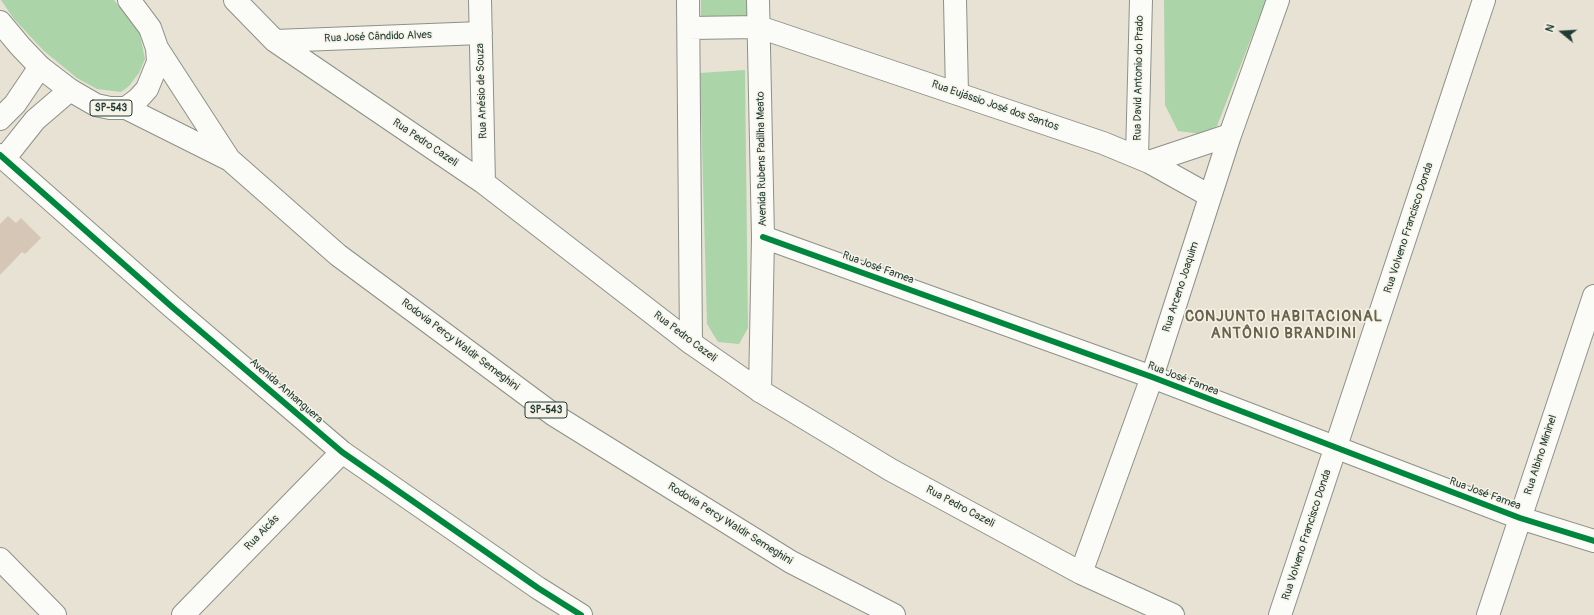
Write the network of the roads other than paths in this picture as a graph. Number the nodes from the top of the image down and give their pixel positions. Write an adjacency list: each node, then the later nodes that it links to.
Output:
1 (129, 0): 15 (street, Rodovia Percy Waldir Semeghini / SP-543)
2 (235, 0): 14 (street, Rua Pedro Cazeli)
3 (480, 0): 13 (street, Rua Anésio de Souza)
4 (688, 0): 12 (street)
5 (758, 0): 11 (street, Avenida Rubens Padilha Meato)
6 (955, 0): 18 (street)
7 (1141, 0): 23 (street, Rua David Antonio do Prado)
8 (1278, 0): 21 (street, Rua Arceno Joaquim)
9 (1484, 0): 33 (street, Rua Volveno Francisco Donda)
10 (0, 22): 16 (street, Rodovia Percy Waldir Semeghini / SP-543)
11 (759, 27): 12 (street, Rua Eujássio José dos Santos); 18 (street, Rua Eujássio José dos Santos); 27 (street, Avenida Rubens Padilha Meato)
12 (689, 28): 30 (street)
13 (480, 33): 14 (street, Rua José Cândido Alves); 25 (street, Rua Anésio de Souza)
14 (275, 41): 25 (street, Rua Pedro Cazeli)
15 (157, 48): 19 (street, Rodovia Percy Waldir Semeghini / SP-543); 24 (street, Rodovia Percy Waldir Semeghini / SP-543)
16 (40, 67): 17 (street, Rodovia Percy Waldir Semeghini / SP-543); 20 (street)
17 (70, 90): 19 (street, Rodovia Percy Waldir Semeghini / SP-543); 22 (street)
18 (957, 93): 23 (street, Rua Eujássio José dos Santos)
19 (126, 108): 24 (street, Rodovia Percy Waldir Semeghini / SP-543)
20 (0, 119)
21 (1230, 135): 23 (street); 26 (street, Rua Arceno Joaquim)
22 (2, 157): 34 (street, Avenida Anhanguera)
23 (1143, 159): 26 (street, Rua Eujássio José dos Santos)
24 (230, 160): 42 (street, Rodovia Percy Waldir Semeghini / SP-543)
25 (484, 183): 30 (street, Rua Pedro Cazeli)
26 (1210, 196): 31 (street, Rua Arceno Joaquim)
27 (763, 237): 31 (street, Rua José Famea); 32 (street, Avenida Rubens Padilha Meato)
28 (1594, 296): 29 (street, Rua Albino Mininel)
29 (1590, 322): 35 (street, Rua Albino Mininel)
30 (691, 343): 32 (street, Rua Pedro Cazeli)
31 (1152, 377): 33 (street, Rua José Famea); 38 (street, Rua Arceno Joaquim)
32 (760, 391): 38 (street, Rua Pedro Cazeli)
33 (1335, 448): 35 (street, Rua José Famea); 44 (street, Rua Volveno Francisco Donda)
34 (342, 452): 40 (street, Rua Aicás); 41 (street, Avenida Anhanguera)
35 (1520, 518): 36 (street, Rua José Famea); 45 (street, Rua Albino Mininel)
36 (1594, 541)
37 (0, 559): 39 (street)
38 (1081, 573): 43 (street, Rua Pedro Cazeli)
39 (55, 615)
40 (182, 615)
41 (581, 615)
42 (894, 615)
43 (1173, 615)
44 (1280, 615)
45 (1488, 615)

